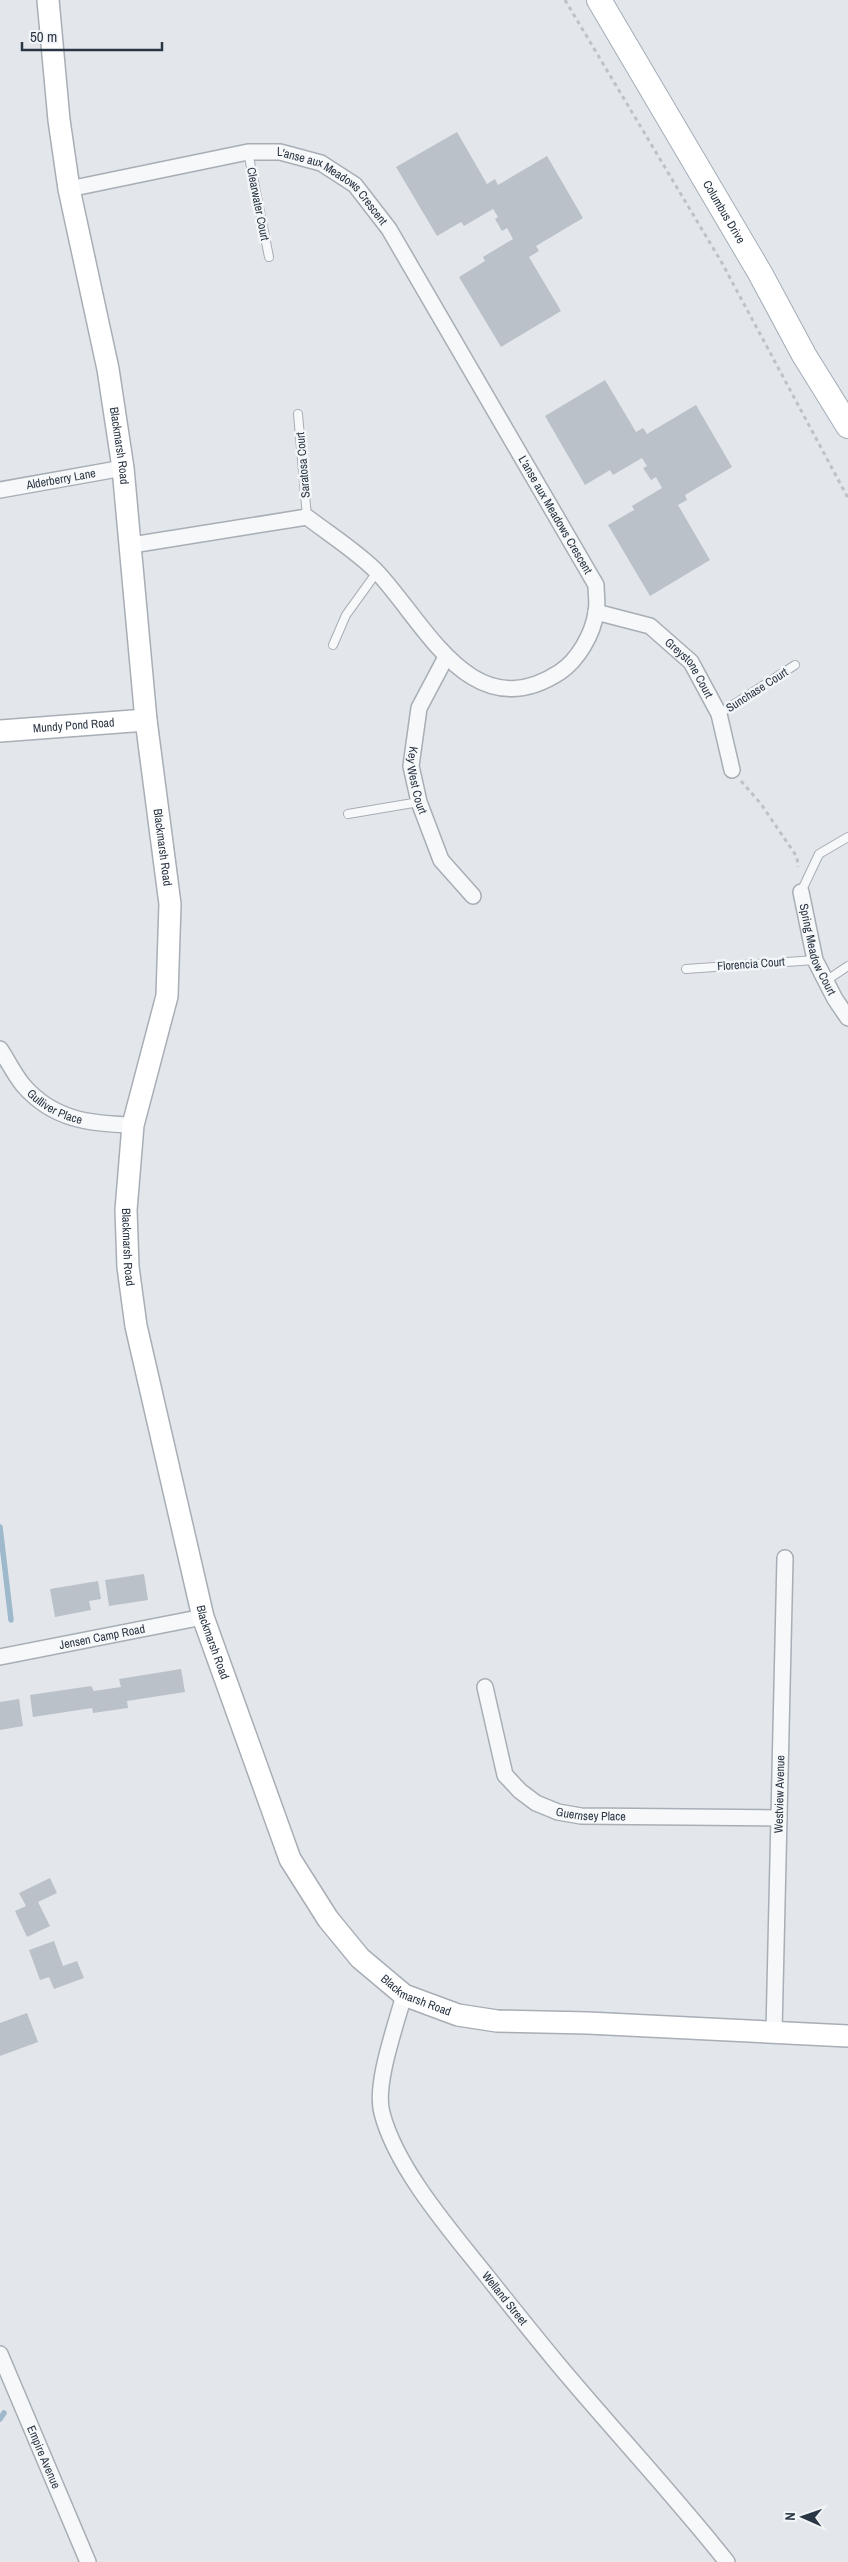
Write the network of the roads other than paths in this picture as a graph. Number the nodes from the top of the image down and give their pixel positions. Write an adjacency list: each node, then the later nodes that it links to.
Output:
1 (48, 0): 4 (street, Blackmarsh Road)
2 (599, 0): 7 (main road, Columbus Drive)
3 (248, 152): 4 (street, L'anse aux Meadows Crescent); 5 (lane, Clearwater Court); 13 (street, L'anse aux Meadows Crescent)
4 (69, 189): 8 (street, Blackmarsh Road)
5 (269, 257)
6 (298, 414): 10 (lane, Saratosa Court)
7 (848, 426)
8 (123, 468): 9 (street, Alderberry Lane); 11 (street, Blackmarsh Road)
9 (0, 490)
10 (307, 517): 11 (street); 12 (street, L'anse aux Meadows Crescent)
11 (132, 546): 18 (street, Blackmarsh Road)
12 (377, 572): 14 (lane); 15 (street, L'anse aux Meadows Crescent)
13 (596, 612): 15 (street, L'anse aux Meadows Crescent); 17 (street, Greystone Court)
14 (333, 645)
15 (446, 657): 21 (street, Key West Court)
16 (794, 665): 17 (lane, Sunchase Court)
17 (719, 714): 20 (street, Greystone Court)
18 (146, 720): 19 (street, Mundy Pond Road); 32 (street, Blackmarsh Road)
19 (0, 731)
20 (732, 770)
21 (419, 802): 22 (lane); 25 (street, Key West Court)
22 (348, 814)
23 (848, 837): 24 (lane, Spring Meadow Court)
24 (801, 892): 26 (street, Spring Meadow Court)
25 (473, 896)
26 (815, 960): 28 (lane, Florencia Court); 29 (street, Spring Meadow Court)
27 (848, 966): 29 (lane)
28 (686, 969)
29 (827, 980): 30 (street, Spring Meadow Court)
30 (848, 1018)
31 (0, 1049): 32 (street, Gulliver Place)
32 (133, 1125): 34 (street, Blackmarsh Road)
33 (784, 1558): 37 (street, Westview Avenue)
34 (203, 1617): 35 (street, Jensen Camp Road); 38 (street, Blackmarsh Road)
35 (0, 1658)
36 (485, 1687): 37 (street, Guernsey Place)
37 (780, 1818): 39 (street, Westview Avenue)
38 (404, 1995): 39 (street, Blackmarsh Road); 43 (street, Welland Street)
39 (774, 2032): 40 (street, Blackmarsh Road)
40 (848, 2036)
41 (0, 2354): 42 (street, Empire Avenue)
42 (88, 2562)
43 (726, 2562)

